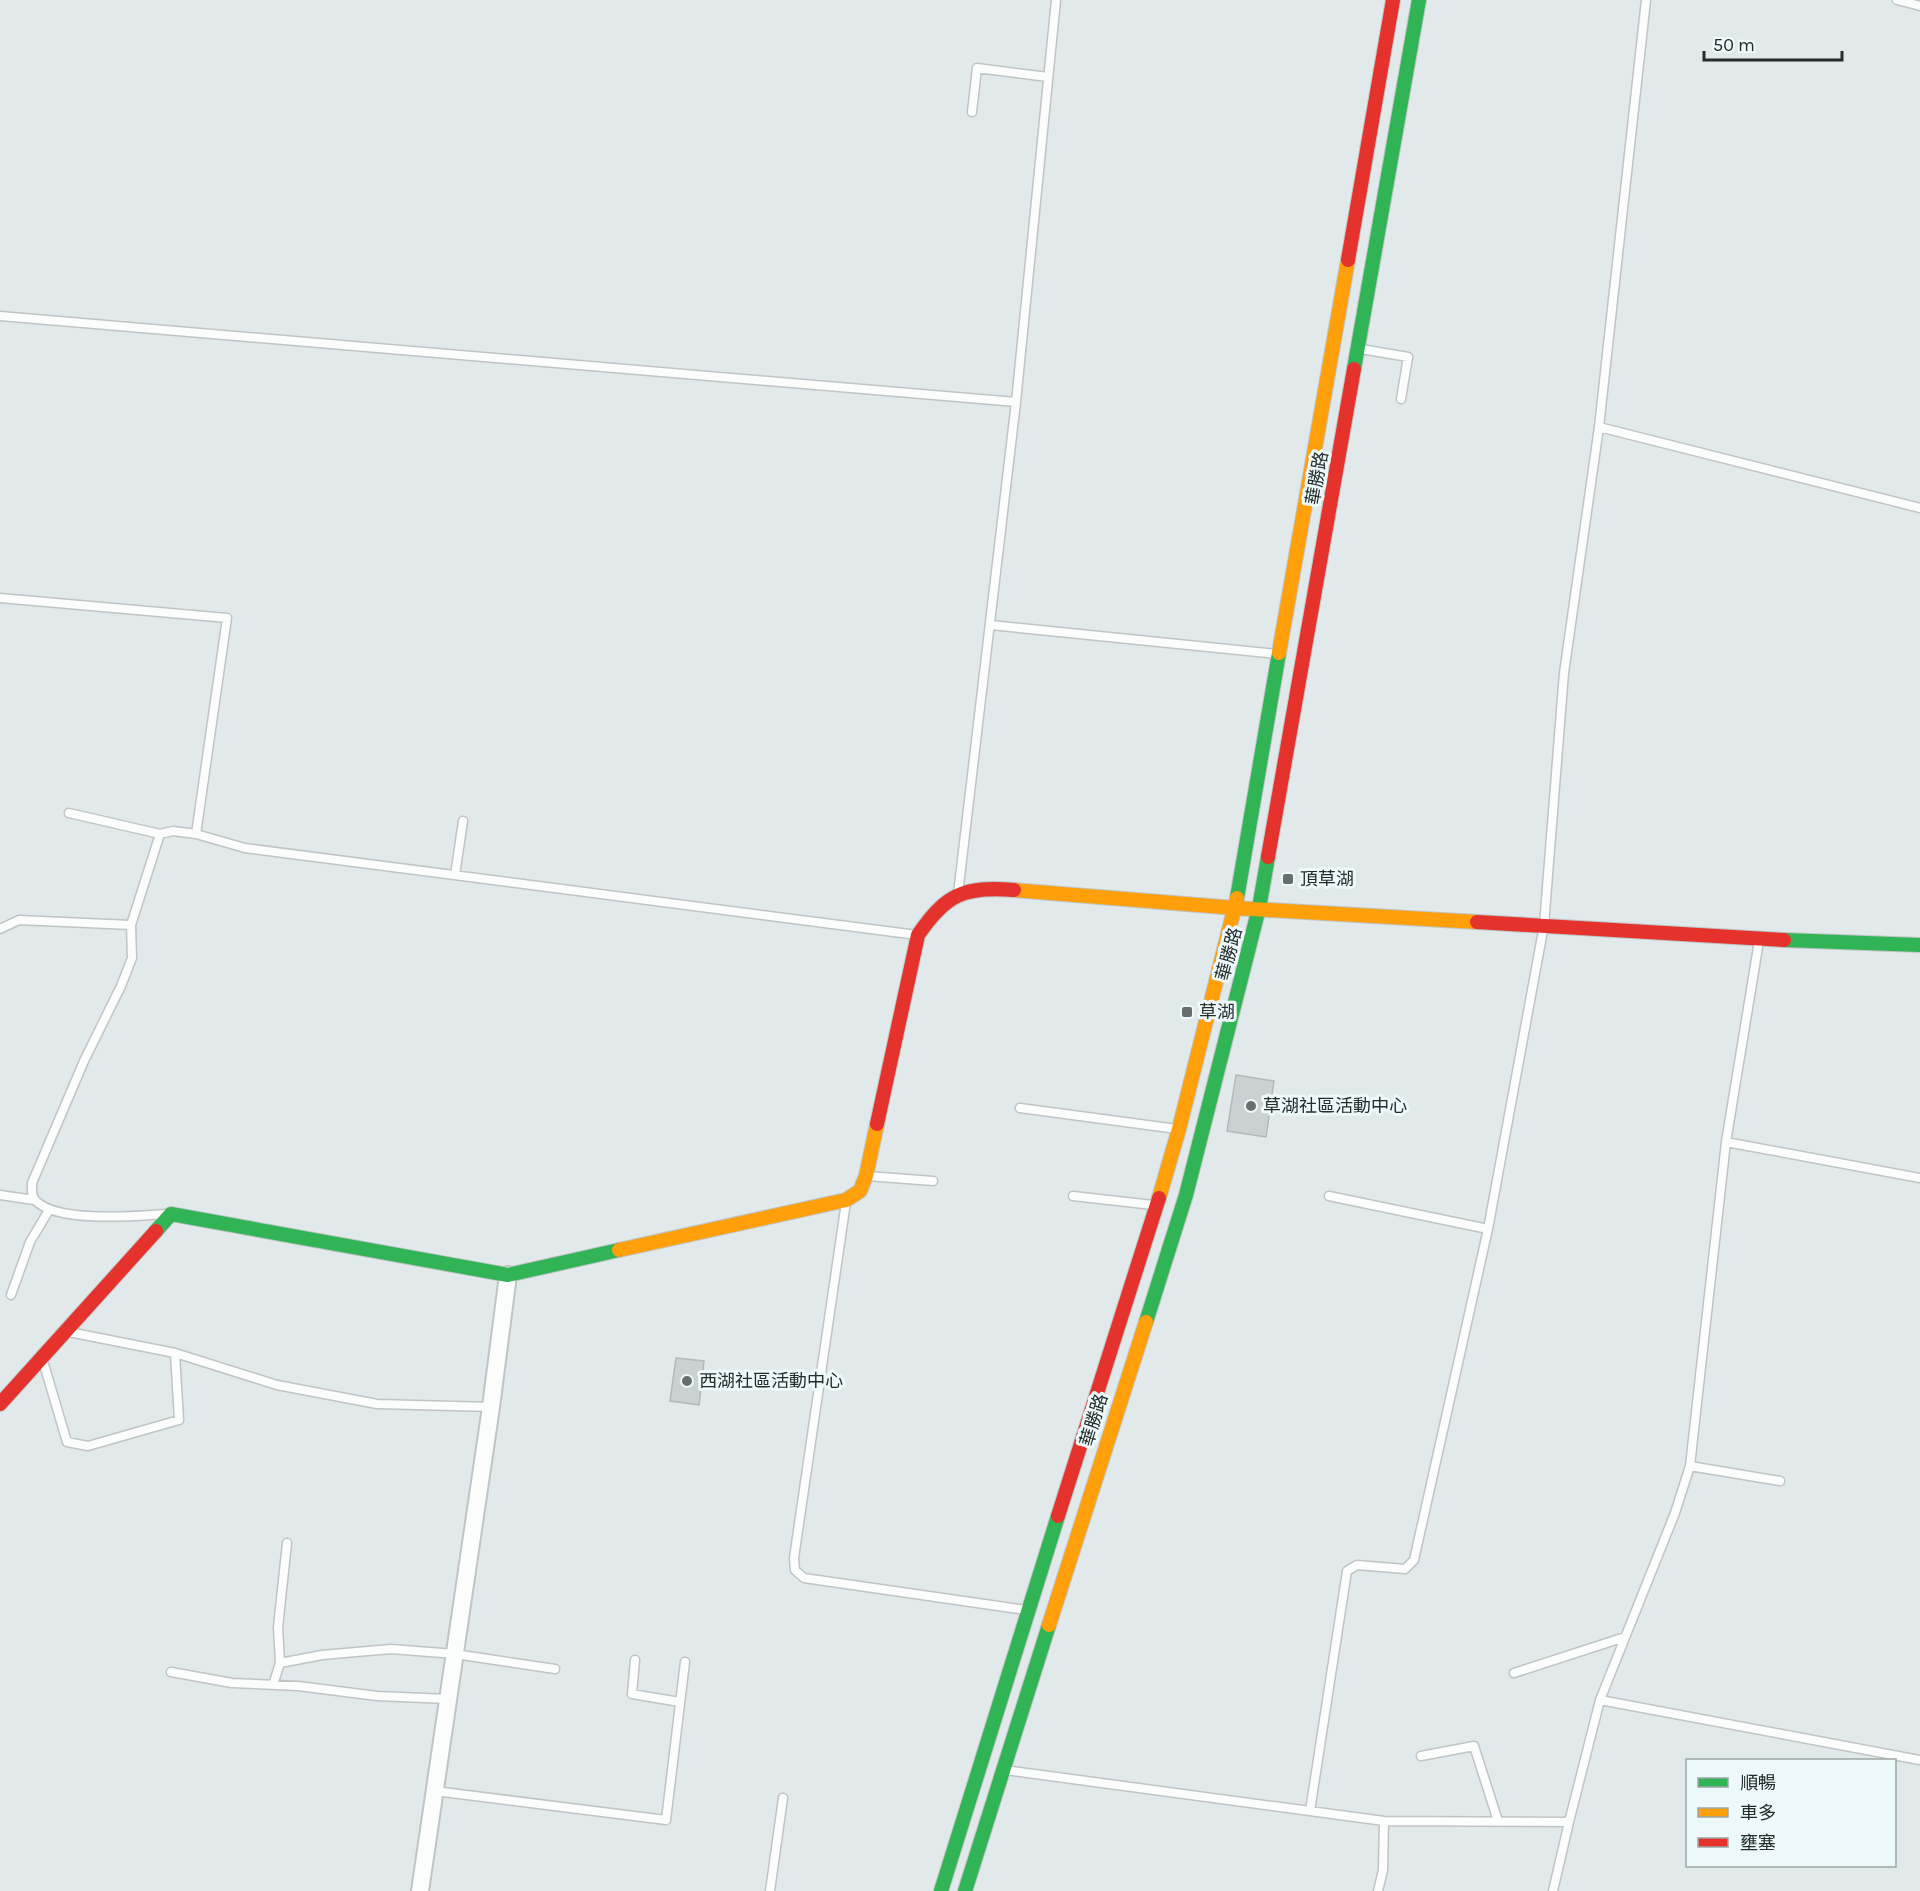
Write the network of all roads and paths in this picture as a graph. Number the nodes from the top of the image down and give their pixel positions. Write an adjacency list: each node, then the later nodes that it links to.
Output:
1 (1056, 0): 7 (lane)
2 (1393, 0): 17 (main road, 華勝路)
3 (1419, 0): 10 (main road, 華勝路)
4 (1646, 0): 13 (lane)
5 (1897, 0): 6 (lane)
6 (1920, 6)
7 (1048, 77): 8 (lane); 12 (lane)
8 (972, 112)
9 (0, 316): 12 (lane)
10 (1358, 348): 11 (lane); 25 (main road, 華勝路)
11 (1401, 399)
12 (1016, 402): 16 (lane)
13 (1599, 427): 14 (lane); 26 (lane)
14 (1920, 508)
15 (0, 598): 21 (lane)
16 (990, 625): 17 (lane); 23 (lane)
17 (1279, 654): 24 (main road, 華勝路)
18 (69, 813): 20 (lane)
19 (463, 821): 22 (lane)
20 (160, 834): 21 (lane); 27 (lane)
21 (196, 834): 22 (lane)
22 (455, 876): 29 (lane)
23 (958, 894): 24 (main road); 29 (main road)
24 (1235, 908): 25 (main road); 33 (main road, 華勝路)
25 (1259, 908): 26 (main road); 57 (main road, 華勝路)
26 (1544, 925): 30 (main road); 46 (lane)
27 (130, 926): 28 (lane); 41 (lane)
28 (0, 929)
29 (918, 935): 35 (main road)
30 (1760, 939): 31 (main road); 34 (lane)
31 (1920, 945)
32 (1020, 1108): 33 (lane)
33 (1179, 1129): 43 (main road, 華勝路)
34 (1726, 1142): 36 (lane); 54 (lane)
35 (866, 1176): 37 (lane); 42 (main road)
36 (1920, 1178)
37 (933, 1181)
38 (0, 1195): 41 (lane)
39 (1329, 1196): 46 (lane)
40 (1073, 1197): 43 (lane)
41 (34, 1200): 44 (lane)
42 (846, 1200): 47 (main road); 57 (lane)
43 (1157, 1205): 57 (main road, 華勝路)
44 (49, 1210): 45 (lane); 48 (lane)
45 (171, 1214): 47 (main road); 49 (main road)
46 (1488, 1229): 76 (lane)
47 (508, 1275): 53 (street)
48 (11, 1295)
49 (66, 1331): 50 (lane); 51 (main road)
50 (175, 1353): 51 (lane); 53 (lane)
51 (42, 1358): 52 (main road)
52 (0, 1404)
53 (491, 1407): 59 (street)
54 (1690, 1466): 55 (lane); 58 (lane)
55 (1780, 1481)
56 (287, 1543): 62 (lane)
57 (1041, 1612): 72 (main road, 華勝路); 73 (main road, 華勝路)
58 (1625, 1638): 65 (lane); 68 (lane)
59 (455, 1654): 62 (lane); 63 (lane); 67 (street)
60 (635, 1660): 69 (lane)
61 (685, 1662): 69 (lane)
62 (280, 1663): 66 (lane)
63 (555, 1669)
64 (171, 1672): 66 (lane)
65 (1514, 1673)
66 (273, 1685): 67 (lane)
67 (448, 1699): 74 (street)
68 (1600, 1700): 71 (lane); 79 (lane)
69 (680, 1702): 74 (lane)
70 (1421, 1756): 78 (lane)
71 (1920, 1760)
72 (981, 1766): 73 (lane); 82 (main road, 華勝路)
73 (1004, 1770): 76 (lane); 83 (main road, 華勝路)
74 (435, 1791): 80 (street)
75 (783, 1798): 81 (lane)
76 (1310, 1811): 77 (lane)
77 (1384, 1821): 78 (lane); 84 (lane)
78 (1498, 1821): 79 (lane)
79 (1569, 1822): 85 (lane)
80 (420, 1891)
81 (770, 1891)
82 (941, 1891)
83 (965, 1891)
84 (1378, 1891)
85 (1554, 1891)

